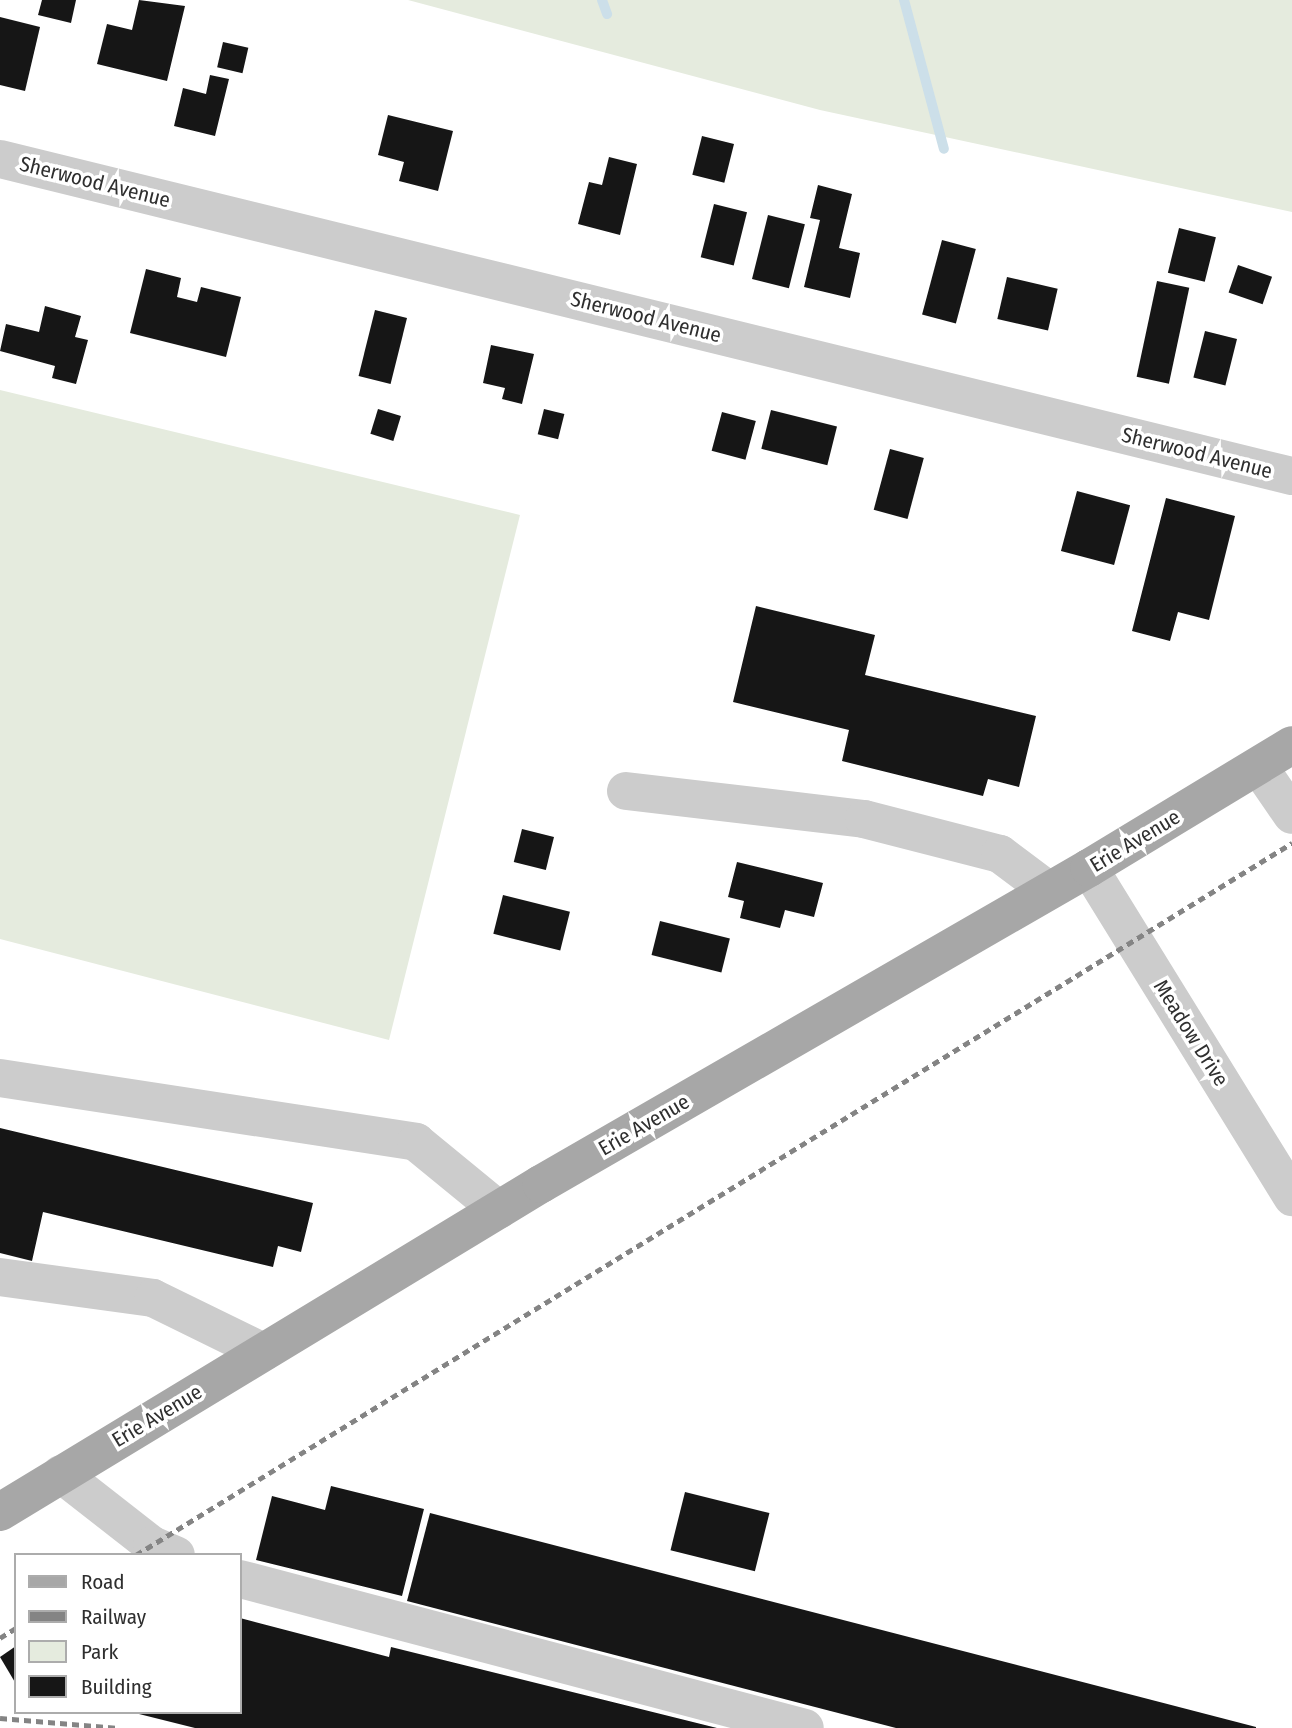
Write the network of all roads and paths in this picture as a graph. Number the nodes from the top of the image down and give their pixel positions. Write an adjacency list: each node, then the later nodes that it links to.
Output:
1 (0, 159): 2 (street, Sherwood Avenue)
2 (1292, 476)
3 (1292, 745): 4 (main road, Erie Avenue)
4 (1259, 768): 6 (street); 7 (main road, Erie Avenue)
5 (626, 791): 8 (street)
6 (1292, 815)
7 (1089, 869): 8 (main road, Erie Avenue); 10 (street, Meadow Drive)
8 (1048, 890): 11 (main road, Erie Avenue)
9 (0, 1078): 11 (street)
10 (1292, 1197)
11 (499, 1210): 13 (main road, Erie Avenue)
12 (0, 1277): 13 (street)
13 (263, 1352): 14 (main road, Erie Avenue)
14 (61, 1474): 15 (main road, Erie Avenue); 16 (street)
15 (0, 1512)
16 (171, 1553)
17 (242, 1580): 18 (street)
18 (805, 1728)

